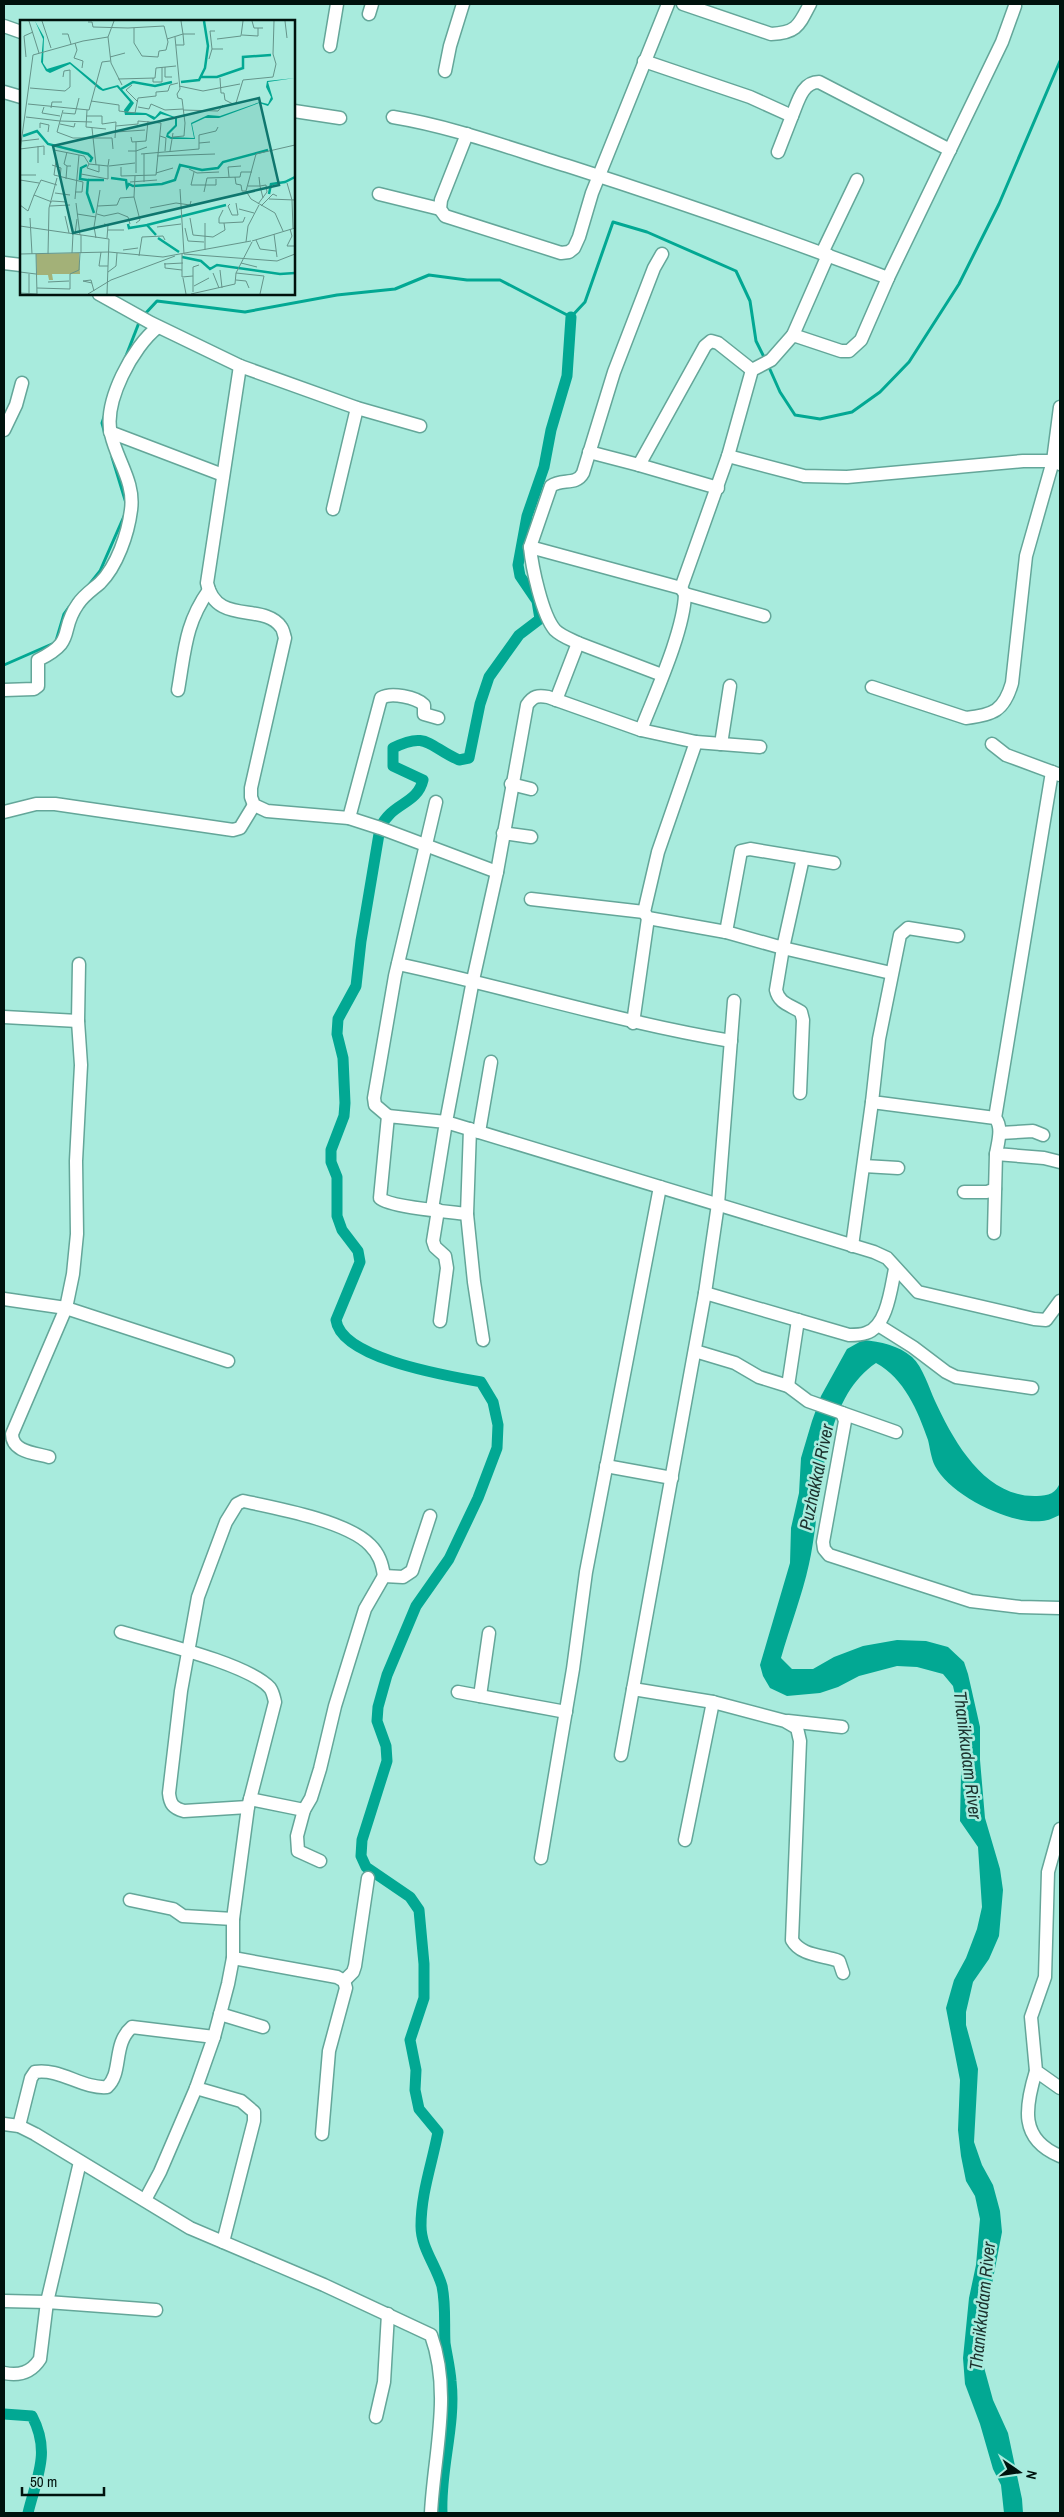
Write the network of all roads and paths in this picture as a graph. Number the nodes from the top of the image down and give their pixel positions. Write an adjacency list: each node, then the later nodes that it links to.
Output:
1 (337, 4): 9 (street)
2 (463, 4): 11 (street)
3 (668, 4): 10 (street)
4 (683, 4): 5 (street)
5 (810, 4)
6 (1015, 6): 19 (street)
7 (4, 26): 8 (street)
8 (20, 32)
9 (330, 46)
10 (644, 62): 16 (street); 21 (street)
11 (446, 71)
12 (4, 92): 13 (street)
13 (20, 97)
14 (295, 111): 17 (street)
15 (393, 116): 18 (street)
16 (792, 116): 19 (street); 20 (street)
17 (340, 118)
18 (467, 134): 21 (street); 24 (street)
19 (950, 150): 29 (street)
20 (778, 152)
21 (598, 176): 24 (street); 26 (street)
22 (857, 180): 26 (street)
23 (378, 194): 24 (street)
24 (440, 209)
25 (662, 254): 42 (street)
26 (825, 254): 29 (street); 33 (street)
27 (4, 262): 28 (street)
28 (19, 264)
29 (888, 278): 33 (street)
30 (103, 295): 31 (street)
31 (124, 300): 32 (street)
32 (155, 325): 34 (street); 41 (street)
33 (793, 335): 35 (street)
34 (240, 366): 38 (street); 46 (street)
35 (755, 369): 43 (street); 45 (street)
36 (22, 382): 40 (street)
37 (1060, 407): 44 (street)
38 (357, 408): 39 (street); 48 (street)
39 (420, 426)
40 (4, 430)
41 (110, 432): 46 (street); 57 (street)
42 (589, 452): 45 (street); 49 (street)
43 (728, 456): 44 (street); 47 (street)
44 (1057, 463): 56 (street)
45 (639, 465): 47 (street)
46 (223, 475): 50 (street)
47 (718, 488): 51 (street)
48 (332, 509)
49 (530, 547): 51 (street); 53 (street)
50 (209, 590): 58 (street); 70 (street)
51 (683, 591): 52 (street); 54 (street)
52 (764, 616)
53 (578, 643): 54 (street); 59 (street)
54 (662, 675): 61 (street)
55 (730, 686): 63 (street)
56 (872, 687)
57 (4, 690)
58 (178, 690)
59 (556, 700): 61 (street); 67 (street)
60 (438, 718): 72 (street)
61 (641, 730): 62 (street)
62 (696, 742): 63 (street); 80 (street)
63 (721, 744): 65 (street)
64 (992, 744): 66 (street)
65 (760, 747)
66 (1056, 773): 97 (street)
67 (511, 784): 68 (street); 73 (street)
68 (532, 789)
69 (436, 802): 75 (street)
70 (254, 806): 71 (street); 72 (street)
71 (4, 812)
72 (349, 818): 75 (street)
73 (503, 833): 74 (street); 78 (street)
74 (531, 837)
75 (426, 845): 78 (street); 85 (street)
76 (804, 858): 77 (street); 81 (street); 83 (street)
77 (834, 863)
78 (496, 872): 87 (street)
79 (531, 899): 80 (street)
80 (646, 915): 81 (street); 91 (street)
81 (726, 932): 83 (street)
82 (958, 936): 86 (street)
83 (783, 948): 86 (street); 94 (street)
84 (79, 964): 90 (street)
85 (398, 964): 87 (street); 96 (street)
86 (891, 974): 95 (street)
87 (473, 980): 91 (street); 98 (street)
88 (734, 1000): 92 (street)
89 (4, 1017): 90 (street)
90 (78, 1021): 118 (street)
91 (633, 1023): 92 (street)
92 (731, 1040): 109 (street)
93 (491, 1062): 99 (street)
94 (800, 1093)
95 (872, 1102): 97 (street); 104 (street)
96 (388, 1116): 98 (street); 110 (street)
97 (995, 1118): 100 (street)
98 (446, 1122): 99 (street); 110 (street)
99 (475, 1131): 106 (street); 111 (street)
100 (1000, 1133): 101 (street); 102 (street)
101 (1043, 1135)
102 (996, 1154): 103 (street); 107 (street)
103 (1060, 1162)
104 (864, 1166): 105 (street); 113 (street)
105 (898, 1168)
106 (660, 1187): 109 (street); 130 (street)
107 (995, 1188): 108 (street); 112 (street)
108 (964, 1192)
109 (718, 1204): 113 (street); 115 (street)
110 (435, 1210): 111 (street); 120 (street)
111 (467, 1214): 122 (street)
112 (994, 1234)
113 (852, 1246): 114 (street)
114 (895, 1269): 117 (street); 121 (street)
115 (705, 1293): 119 (street); 123 (street)
116 (4, 1299): 118 (street)
117 (1060, 1301)
118 (66, 1308): 124 (street); 129 (street)
119 (798, 1320): 121 (street); 125 (street)
120 (440, 1321)
121 (878, 1325): 126 (street)
122 (483, 1340)
123 (695, 1351): 125 (street); 131 (street)
124 (228, 1361)
125 (788, 1386): 127 (street)
126 (1032, 1388)
127 (842, 1414): 128 (street); 134 (street)
128 (896, 1432)
129 (49, 1457)
130 (606, 1466): 131 (street); 142 (street)
131 (672, 1478): 138 (street)
132 (430, 1516): 133 (street)
133 (384, 1576): 137 (street); 147 (street)
134 (1060, 1608)
135 (121, 1632): 137 (street)
136 (489, 1633): 140 (street)
137 (188, 1652): 146 (street); 146 (street)
138 (633, 1689): 141 (street); 145 (street)
139 (458, 1692): 140 (street)
140 (480, 1696): 142 (street)
141 (713, 1702): 143 (street); 149 (street)
142 (566, 1712): 150 (street)
143 (785, 1721): 144 (street); 156 (street)
144 (842, 1727)
145 (621, 1755)
146 (249, 1803): 147 (street); 154 (street)
147 (304, 1810): 151 (street)
148 (1060, 1829): 161 (street)
149 (685, 1840)
150 (541, 1858)
151 (320, 1861)
152 (368, 1878): 157 (street)
153 (130, 1900): 154 (street)
154 (233, 1919): 155 (street)
155 (233, 1958): 157 (street); 158 (street)
156 (843, 1973)
157 (344, 1981): 166 (street)
158 (220, 2014): 159 (street); 160 (street)
159 (263, 2027)
160 (214, 2037): 162 (street); 165 (street)
161 (1036, 2072): 163 (street); 167 (street)
162 (196, 2088): 169 (street); 170 (street)
163 (1060, 2088)
164 (4, 2124): 165 (street)
165 (19, 2126): 168 (street)
166 (322, 2134)
167 (1060, 2156)
168 (80, 2162): 169 (street); 172 (street)
169 (145, 2200): 170 (street)
170 (223, 2242): 174 (street)
171 (4, 2301): 172 (street)
172 (46, 2302): 173 (street); 175 (street)
173 (156, 2310)
174 (388, 2314): 176 (street); 177 (street)
175 (4, 2373)
176 (376, 2417)
177 (431, 2513)

